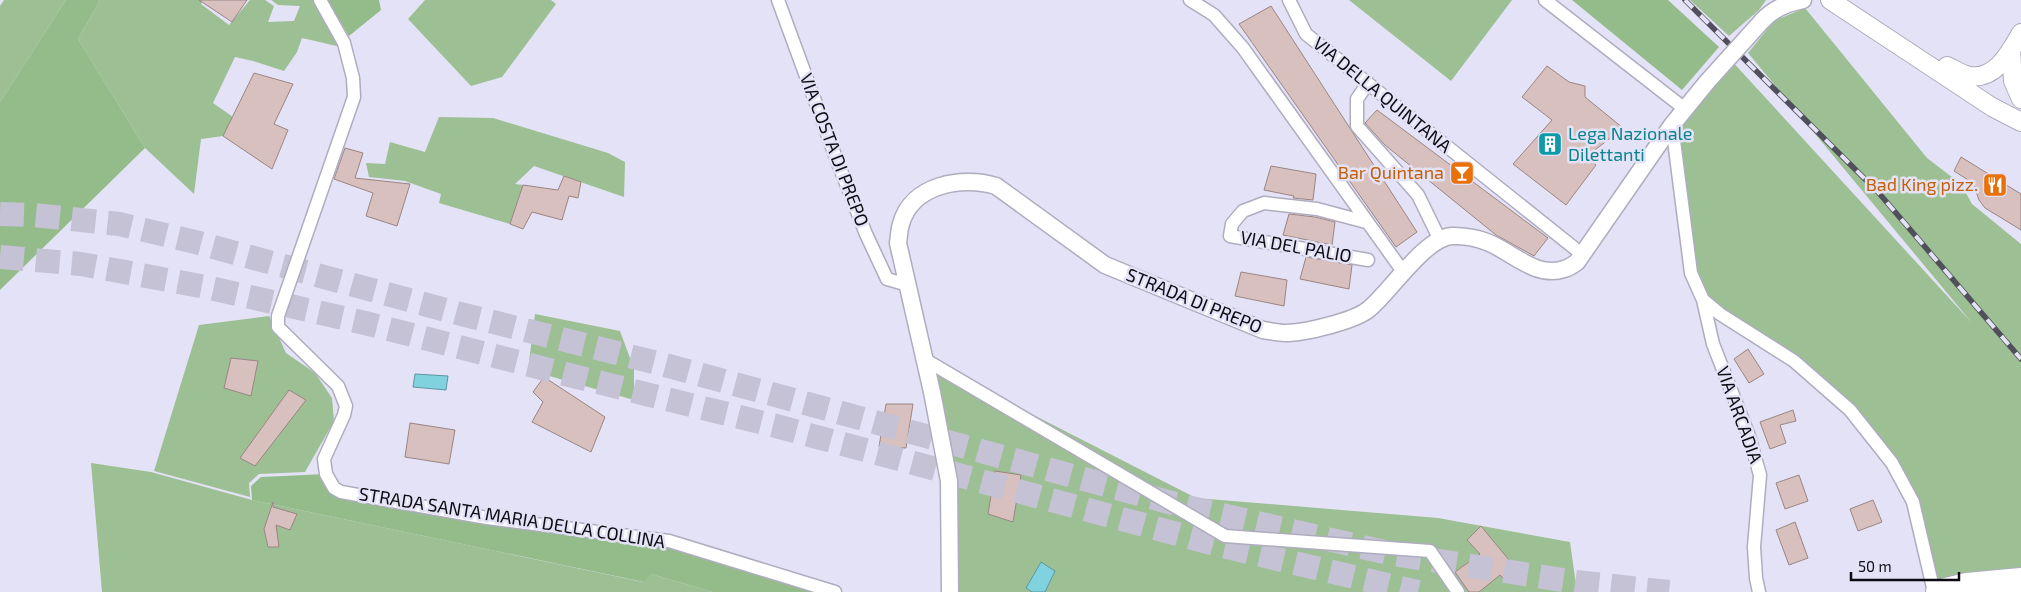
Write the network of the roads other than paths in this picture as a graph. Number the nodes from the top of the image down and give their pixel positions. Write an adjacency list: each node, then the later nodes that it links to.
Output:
1 (320, 0): 27 (street, STRADA SANTA MARIA DELLA COLLINA)
2 (778, 0): 23 (street, VIA COSTA DI PREPO)
3 (1190, 0): 18 (street, VIA DEL PALIO)
4 (1289, 0): 13 (street, VIA DELLA QUINTANA)
5 (1546, 0): 15 (street)
6 (1803, 0): 9 (street, STRADA DI PREPO)
7 (1825, 0): 8 (street)
8 (1830, 0): 12 (main road)
9 (1768, 11): 15 (street, STRADA DI PREPO, bridge)
10 (2021, 33): 11 (main road)
11 (2011, 49): 12 (main road); 14 (main road)
12 (1924, 62): 16 (main road)
13 (1368, 83): 19 (street); 20 (street, VIA DELLA QUINTANA)
14 (2021, 99)
15 (1685, 109): 17 (street, STRADA DI PREPO)
16 (2021, 122)
17 (1672, 125): 20 (street, STRADA DI PREPO); 24 (street, VIA ARCADIA)
18 (1366, 222): 21 (street, VIA DEL PALIO); 22 (street, VIA DEL PALIO)
19 (1440, 240): 20 (street, STRADA DI PREPO); 22 (street, STRADA DI PREPO)
20 (1583, 255)
21 (1368, 260)
22 (1404, 273): 23 (street, STRADA DI PREPO)
23 (908, 285): 25 (street, STRADA DI PREPO)
24 (1703, 300): 30 (street, VIA ARCADIA); 31 (street)
25 (924, 359): 28 (street, STRADA DI PREPO); 29 (street)
26 (2021, 580): 32 (highway)
27 (835, 592)
28 (950, 592)
29 (1458, 592)
30 (1759, 592)
31 (1934, 592)
32 (1938, 592)

